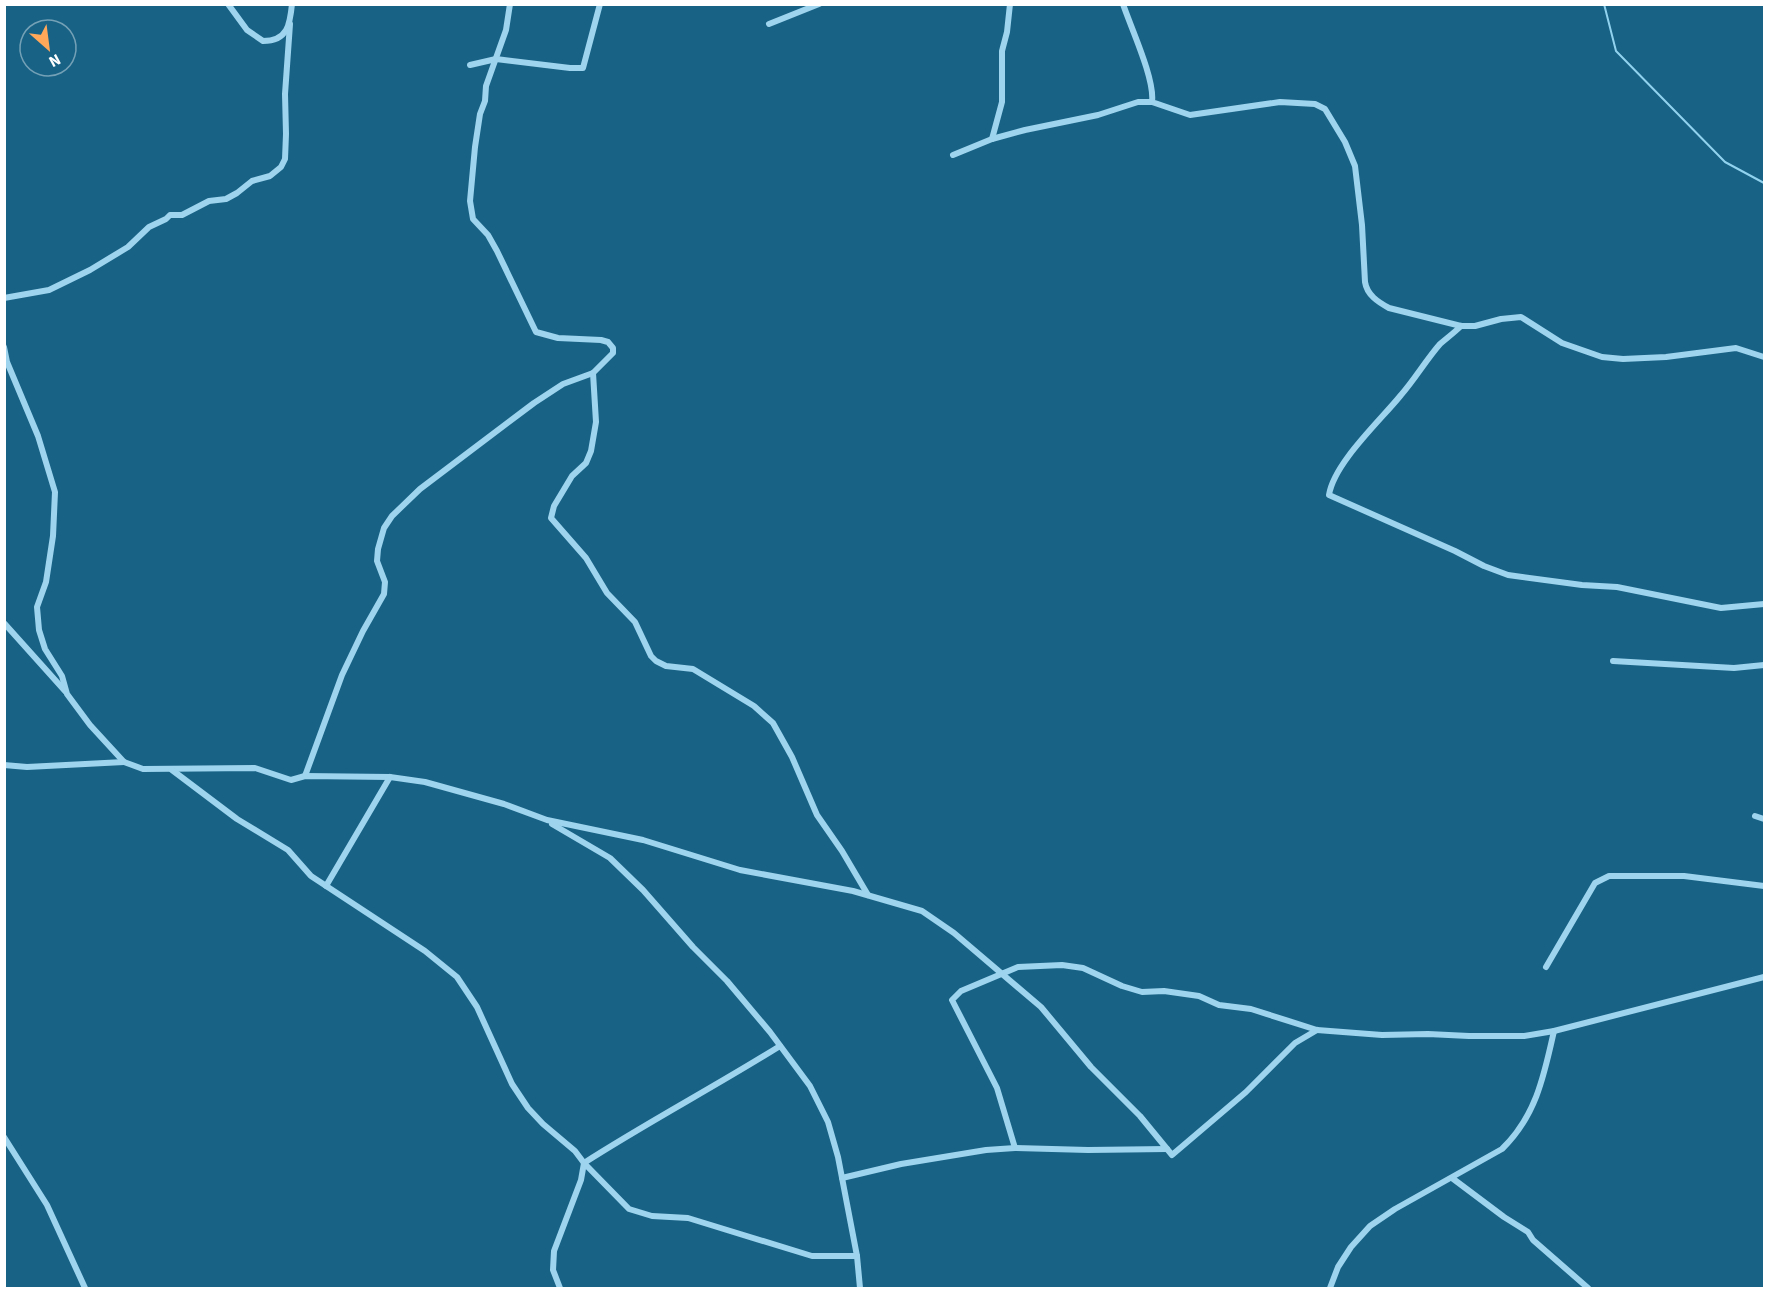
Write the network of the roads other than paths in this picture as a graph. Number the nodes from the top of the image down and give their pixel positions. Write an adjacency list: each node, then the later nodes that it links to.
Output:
1 (228, 4): 9 (street)
2 (292, 4): 9 (street)
3 (510, 4): 11 (street)
4 (600, 4): 11 (street)
5 (819, 4): 8 (street)
6 (1010, 4): 14 (street)
7 (1123, 4): 13 (street)
8 (808, 6): 10 (street)
9 (290, 24): 16 (street)
10 (769, 24)
11 (496, 59): 12 (street); 20 (street)
12 (470, 65)
13 (1152, 102): 14 (street); 17 (street)
14 (992, 139): 15 (street)
15 (953, 155)
16 (4, 298)
17 (1461, 326): 19 (street); 21 (street)
18 (4, 347): 25 (street)
19 (1764, 357)
20 (593, 373): 29 (street); 36 (street)
21 (1764, 604)
22 (4, 623): 25 (street)
23 (1613, 661): 24 (street)
24 (1764, 665)
25 (67, 694): 26 (street)
26 (124, 762): 27 (street); 28 (street)
27 (4, 765)
28 (172, 770): 29 (street); 34 (street)
29 (305, 776): 30 (street)
30 (390, 777): 33 (street); 34 (street)
31 (1755, 816): 32 (street)
32 (1764, 819)
33 (547, 820): 36 (street); 42 (street)
34 (326, 886): 46 (street)
35 (1764, 886): 37 (street)
36 (868, 895): 38 (street)
37 (1546, 967)
38 (1003, 973): 40 (street); 44 (street); 45 (street)
39 (1764, 977): 41 (street)
40 (1317, 1030): 41 (street); 45 (street)
41 (1554, 1031): 48 (street)
42 (780, 1046): 46 (street); 47 (street)
43 (4, 1137): 50 (street)
44 (1015, 1148): 45 (street); 47 (street)
45 (1167, 1149)
46 (584, 1163): 49 (street); 51 (street)
47 (842, 1178): 49 (street)
48 (1452, 1178): 53 (street); 54 (street)
49 (857, 1256): 52 (street)
50 (85, 1288)
51 (560, 1288)
52 (860, 1288)
53 (1330, 1288)
54 (1588, 1288)

